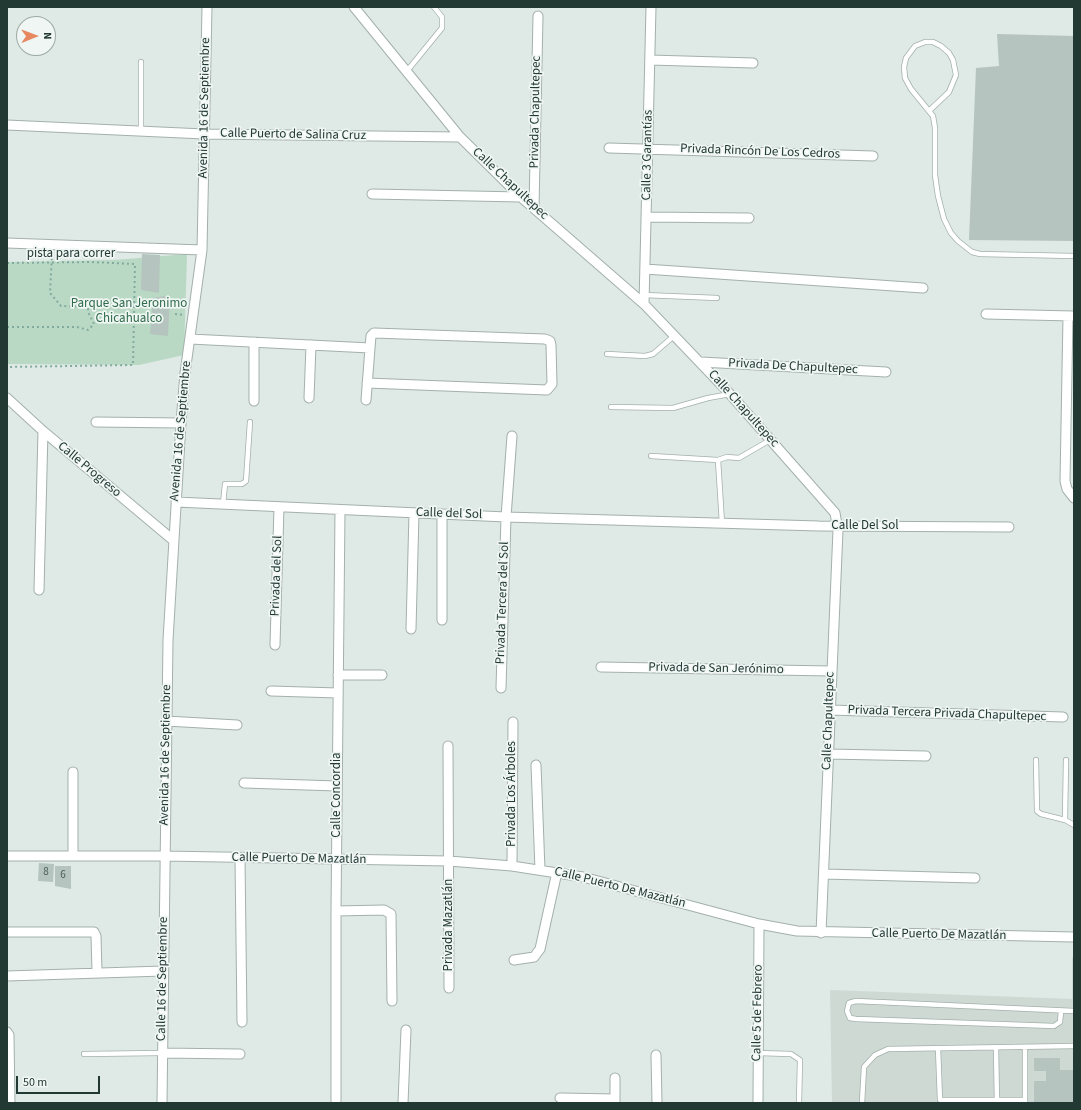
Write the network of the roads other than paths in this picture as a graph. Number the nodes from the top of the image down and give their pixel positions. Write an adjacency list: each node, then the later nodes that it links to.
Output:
1 (207, 7): 13 (street, Avenida 16 de Septiembre)
2 (354, 7): 9 (street, Calle Chapultepec)
3 (434, 7): 9 (lane)
4 (651, 7): 6 (street, Calle 3 Garantías)
5 (538, 16): 20 (street, Privada Chapultepec)
6 (650, 60): 8 (street); 16 (street, Calle 3 Garantías)
7 (141, 62): 12 (lane)
8 (752, 63)
9 (407, 71): 14 (street, Calle Chapultepec)
10 (930, 110): 10 (lane); 25 (lane)
11 (7, 124): 12 (street, Calle Puerto de Salina Cruz)
12 (141, 131): 13 (street, Calle Puerto de Salina Cruz)
13 (204, 134): 14 (street, Calle Puerto de Salina Cruz); 24 (street, Avenida 16 de Septiembre)
14 (460, 137): 19 (street, Calle Chapultepec)
15 (609, 148): 16 (street, Privada Rincón De Los Cedros)
16 (648, 149): 17 (street, Privada Rincón De Los Cedros); 21 (street, Calle 3 Garantías)
17 (873, 156)
18 (372, 194): 19 (street)
19 (521, 197): 20 (street, Calle Chapultepec)
20 (534, 208): 29 (street, Calle Chapultepec)
21 (647, 218): 22 (street); 26 (street, Calle 3 Garantías)
22 (749, 218)
23 (7, 243): 24 (street)
24 (202, 250): 33 (street, Avenida 16 de Septiembre)
25 (1074, 256)
26 (645, 269): 27 (street); 29 (street, Calle 3 Garantías)
27 (923, 288)
28 (718, 298): 29 (lane)
29 (644, 299): 32 (street, Calle Chapultepec)
30 (986, 314): 31 (street)
31 (1071, 316): 55 (street)
32 (675, 335): 37 (lane); 38 (street, Calle Chapultepec)
33 (190, 340): 34 (street); 49 (street, Avenida 16 de Septiembre)
34 (254, 342): 35 (street); 45 (street)
35 (311, 345): 36 (street); 43 (street)
36 (370, 348): 40 (street); 40 (street)
37 (608, 354)
38 (701, 362): 39 (street, Privada De Chapultepec); 41 (street, Calle Chapultepec)
39 (886, 372)
40 (367, 383): 44 (street)
41 (730, 394): 46 (lane); 52 (street, Calle Chapultepec)
42 (7, 398): 50 (street, Calle Progreso)
43 (309, 398)
44 (366, 400)
45 (254, 401)
46 (611, 407)
47 (96, 422): 49 (street)
48 (250, 422): 57 (lane)
49 (181, 423): 56 (street, Avenida 16 de Septiembre)
50 (43, 431): 66 (street, Calle Progreso); 67 (street)
51 (512, 436): 62 (street, Privada Tercera del Sol)
52 (770, 440): 54 (lane); 64 (street, Calle Chapultepec)
53 (651, 456): 54 (lane)
54 (718, 460): 63 (lane)
55 (1074, 498)
56 (176, 502): 57 (street, Calle del Sol); 66 (street, Avenida 16 de Septiembre)
57 (224, 504): 58 (street, Calle del Sol)
58 (279, 508): 59 (street, Calle del Sol); 70 (street, Privada del Sol)
59 (340, 510): 60 (street, Calle del Sol); 73 (street, Calle Concordia)
60 (414, 513): 61 (street, Calle del Sol); 69 (street)
61 (442, 514): 62 (street, Calle del Sol); 68 (street)
62 (506, 517): 63 (street, Calle del Sol); 75 (street, Privada Tercera del Sol)
63 (722, 523): 64 (street, Calle Del Sol)
64 (838, 526): 65 (street, Calle Del Sol); 72 (street, Calle Chapultepec)
65 (1009, 527)
66 (173, 540): 80 (street, Avenida 16 de Septiembre)
67 (39, 590)
68 (442, 620)
69 (411, 629)
70 (274, 645)
71 (601, 667): 72 (street, Privada de San Jerónimo)
72 (831, 671): 78 (street, Calle Chapultepec)
73 (338, 675): 74 (street); 77 (street, Calle Concordia)
74 (382, 675)
75 (501, 688)
76 (270, 691): 77 (street)
77 (338, 693): 91 (street, Calle Concordia)
78 (830, 710): 79 (street, Privada Tercera Privada Chapultepec); 84 (street, Calle Chapultepec)
79 (1063, 717)
80 (166, 721): 82 (street); 96 (street, Avenida 16 de Septiembre)
81 (512, 722): 100 (street, Privada Los Árboles)
82 (237, 725)
83 (448, 746): 99 (street, Privada Mazatlán)
84 (828, 754): 85 (street); 103 (street, Calle Chapultepec)
85 (926, 756)
86 (1036, 760): 92 (lane)
87 (1066, 760): 92 (lane)
88 (536, 765): 101 (street)
89 (73, 772): 95 (street)
90 (244, 783): 91 (street)
91 (337, 786): 98 (street, Calle Concordia)
92 (1065, 820): 93 (lane)
93 (1074, 825)
94 (7, 856): 95 (street, Calle Puerto De Mazatlán)
95 (73, 856): 96 (street, Calle Puerto De Mazatlán)
96 (164, 856): 97 (street, Calle Puerto De Mazatlán); 111 (street, Calle 16 de Septiembre)
97 (240, 858): 98 (street, Calle Puerto De Mazatlán); 118 (street)
98 (336, 860): 99 (street, Calle Puerto De Mazatlán); 105 (street, Calle Concordia)
99 (449, 861): 100 (street, Calle Puerto De Mazatlán); 114 (street, Privada Mazatlán)
100 (512, 866): 101 (street, Calle Puerto De Mazatlán)
101 (540, 870): 102 (street, Calle Puerto De Mazatlán)
102 (557, 872): 106 (street, Calle Puerto De Mazatlán); 110 (street)
103 (824, 874): 104 (street); 108 (street, Calle Chapultepec)
104 (975, 878)
105 (336, 912): 115 (street); 137 (street, Calle Concordia)
106 (759, 924): 108 (street, Calle Puerto De Mazatlán); 126 (street, Calle 5 de Febrero)
107 (7, 932): 112 (street)
108 (821, 933): 109 (street, Calle Puerto De Mazatlán)
109 (1074, 937)
110 (514, 960)
111 (163, 971): 112 (street); 125 (street, Calle 16 de Septiembre)
112 (97, 972): 113 (street)
113 (7, 976)
114 (449, 988)
115 (392, 1001)
116 (1061, 1011): 116 (lane); 117 (lane)
117 (1074, 1011)
118 (242, 1022)
119 (406, 1030): 138 (street)
120 (7, 1032): 135 (street)
121 (1074, 1046): 124 (lane)
122 (938, 1048): 123 (lane); 134 (lane); 142 (lane)
123 (996, 1048): 124 (lane); 134 (lane)
124 (1025, 1048): 133 (lane)
125 (162, 1053): 127 (lane); 128 (street); 136 (street, Calle 16 de Septiembre)
126 (758, 1053): 140 (street, Calle 5 de Febrero); 141 (lane)
127 (84, 1054)
128 (240, 1054)
129 (656, 1055): 139 (street)
130 (615, 1078): 132 (street)
131 (560, 1098): 132 (street)
132 (615, 1101)
133 (1025, 1101): 134 (lane)
134 (997, 1102)
135 (10, 1103)
136 (162, 1103)
137 (336, 1103)
138 (403, 1103)
139 (656, 1103)
140 (758, 1103)
141 (799, 1103)
142 (862, 1103)

